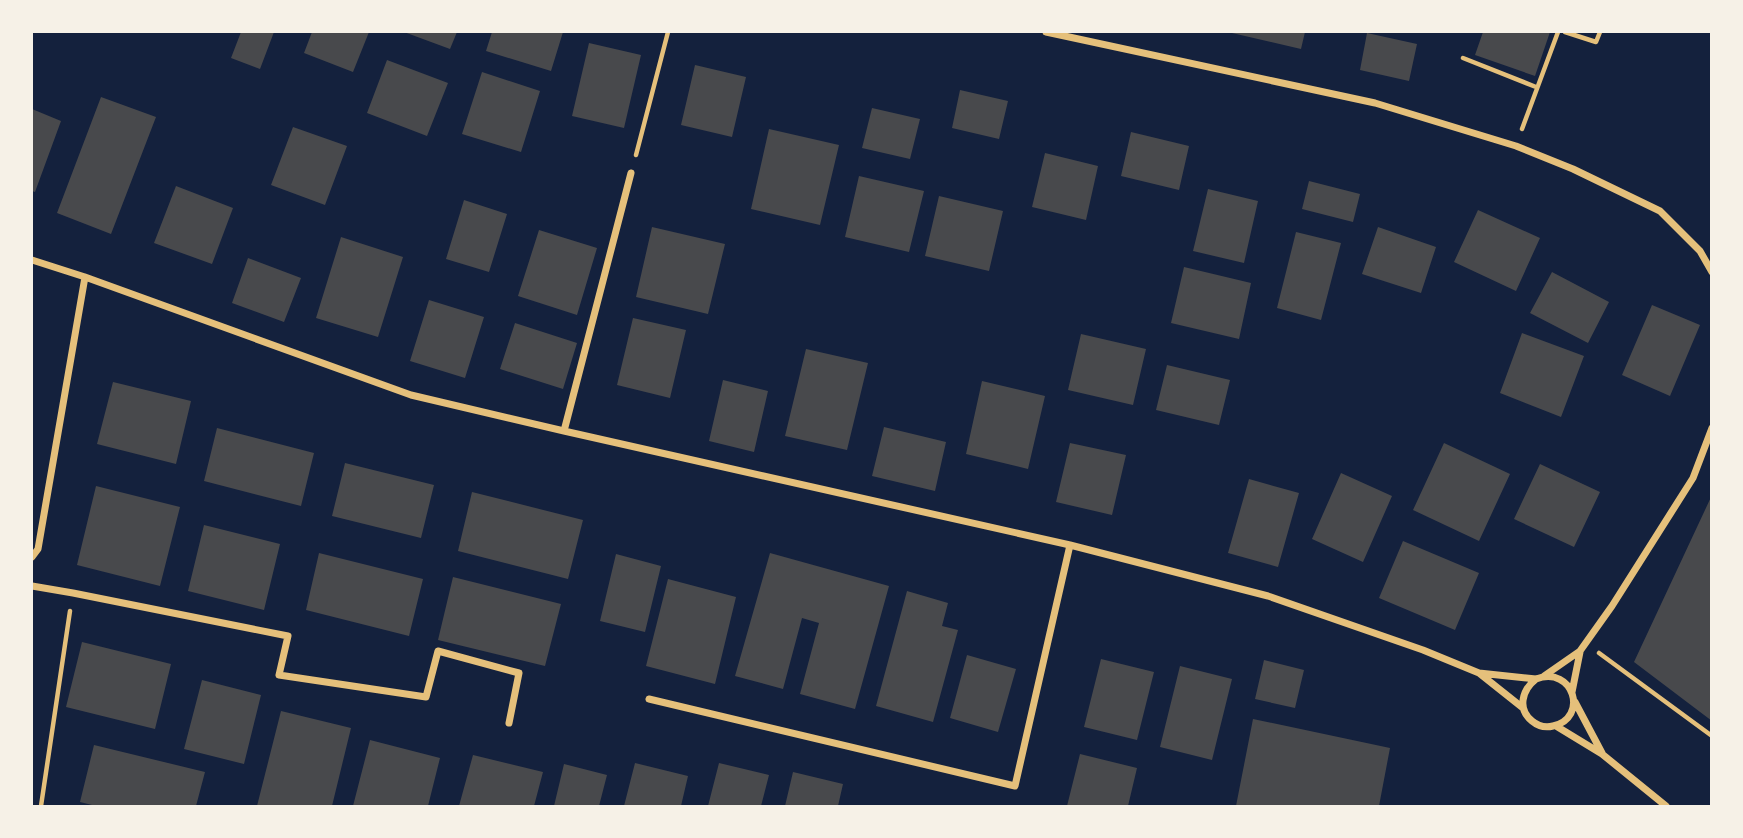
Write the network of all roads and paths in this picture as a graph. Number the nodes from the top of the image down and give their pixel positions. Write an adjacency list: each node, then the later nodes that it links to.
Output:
1 (668, 32): 9 (path)
2 (1046, 32): 8 (street)
3 (1558, 32): 7 (path)
4 (1565, 32): 5 (path)
5 (1600, 32)
6 (1463, 58): 7 (path)
7 (1536, 87): 8 (path)
8 (1516, 146): 11 (street)
9 (631, 173): 14 (street)
10 (32, 260): 12 (street)
11 (1712, 272)
12 (85, 278): 14 (street); 16 (street)
13 (1712, 428): 19 (street)
14 (564, 431): 15 (street)
15 (1070, 545): 21 (street); 24 (street)
16 (32, 557)
17 (32, 586): 18 (street)
18 (73, 593): 26 (street); 30 (path)
19 (1586, 644): 20 (street); 28 (path)
20 (1580, 651): 22 (street); 23 (street)
21 (1479, 673): 22 (street); 25 (street)
22 (1540, 678): 23 (street); 25 (street)
23 (1573, 696): 27 (street); 29 (street)
24 (649, 699)
25 (1523, 708): 27 (street)
26 (509, 723)
27 (1556, 726): 29 (street)
28 (1712, 736)
29 (1602, 754): 31 (street)
30 (41, 807)
31 (1666, 807)

